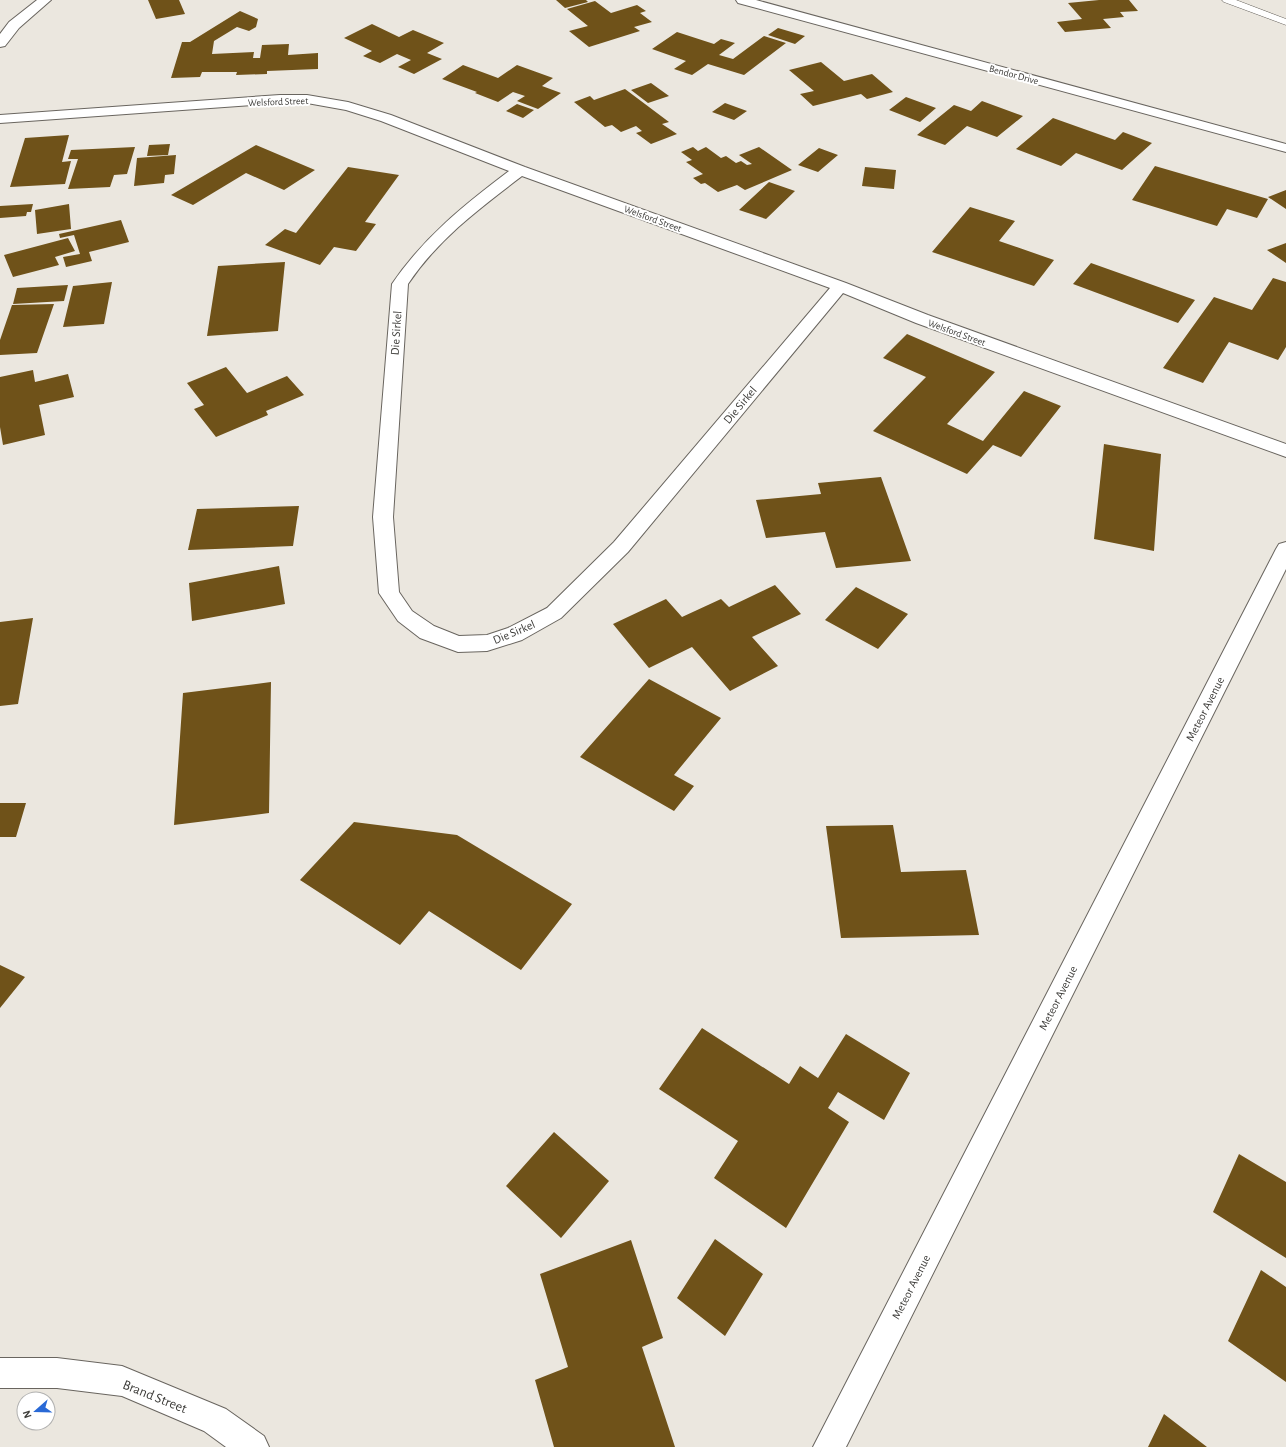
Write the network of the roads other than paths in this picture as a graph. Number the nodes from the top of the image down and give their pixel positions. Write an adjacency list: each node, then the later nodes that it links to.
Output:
1 (45, 0): 5 (street)
2 (742, 0): 7 (street, Bendor Drive)
3 (1227, 0): 4 (lane)
4 (1286, 22)
5 (0, 43)
6 (0, 119): 8 (street, Welsford Street)
7 (1286, 148)
8 (520, 170): 9 (street, Welsford Street); 9 (street, Die Sirkel)
9 (840, 286): 10 (street, Welsford Street)
10 (1286, 451)
11 (1286, 549): 14 (street, Meteor Avenue)
12 (0, 1373): 13 (street, Brand Street)
13 (253, 1447)
14 (829, 1447)

